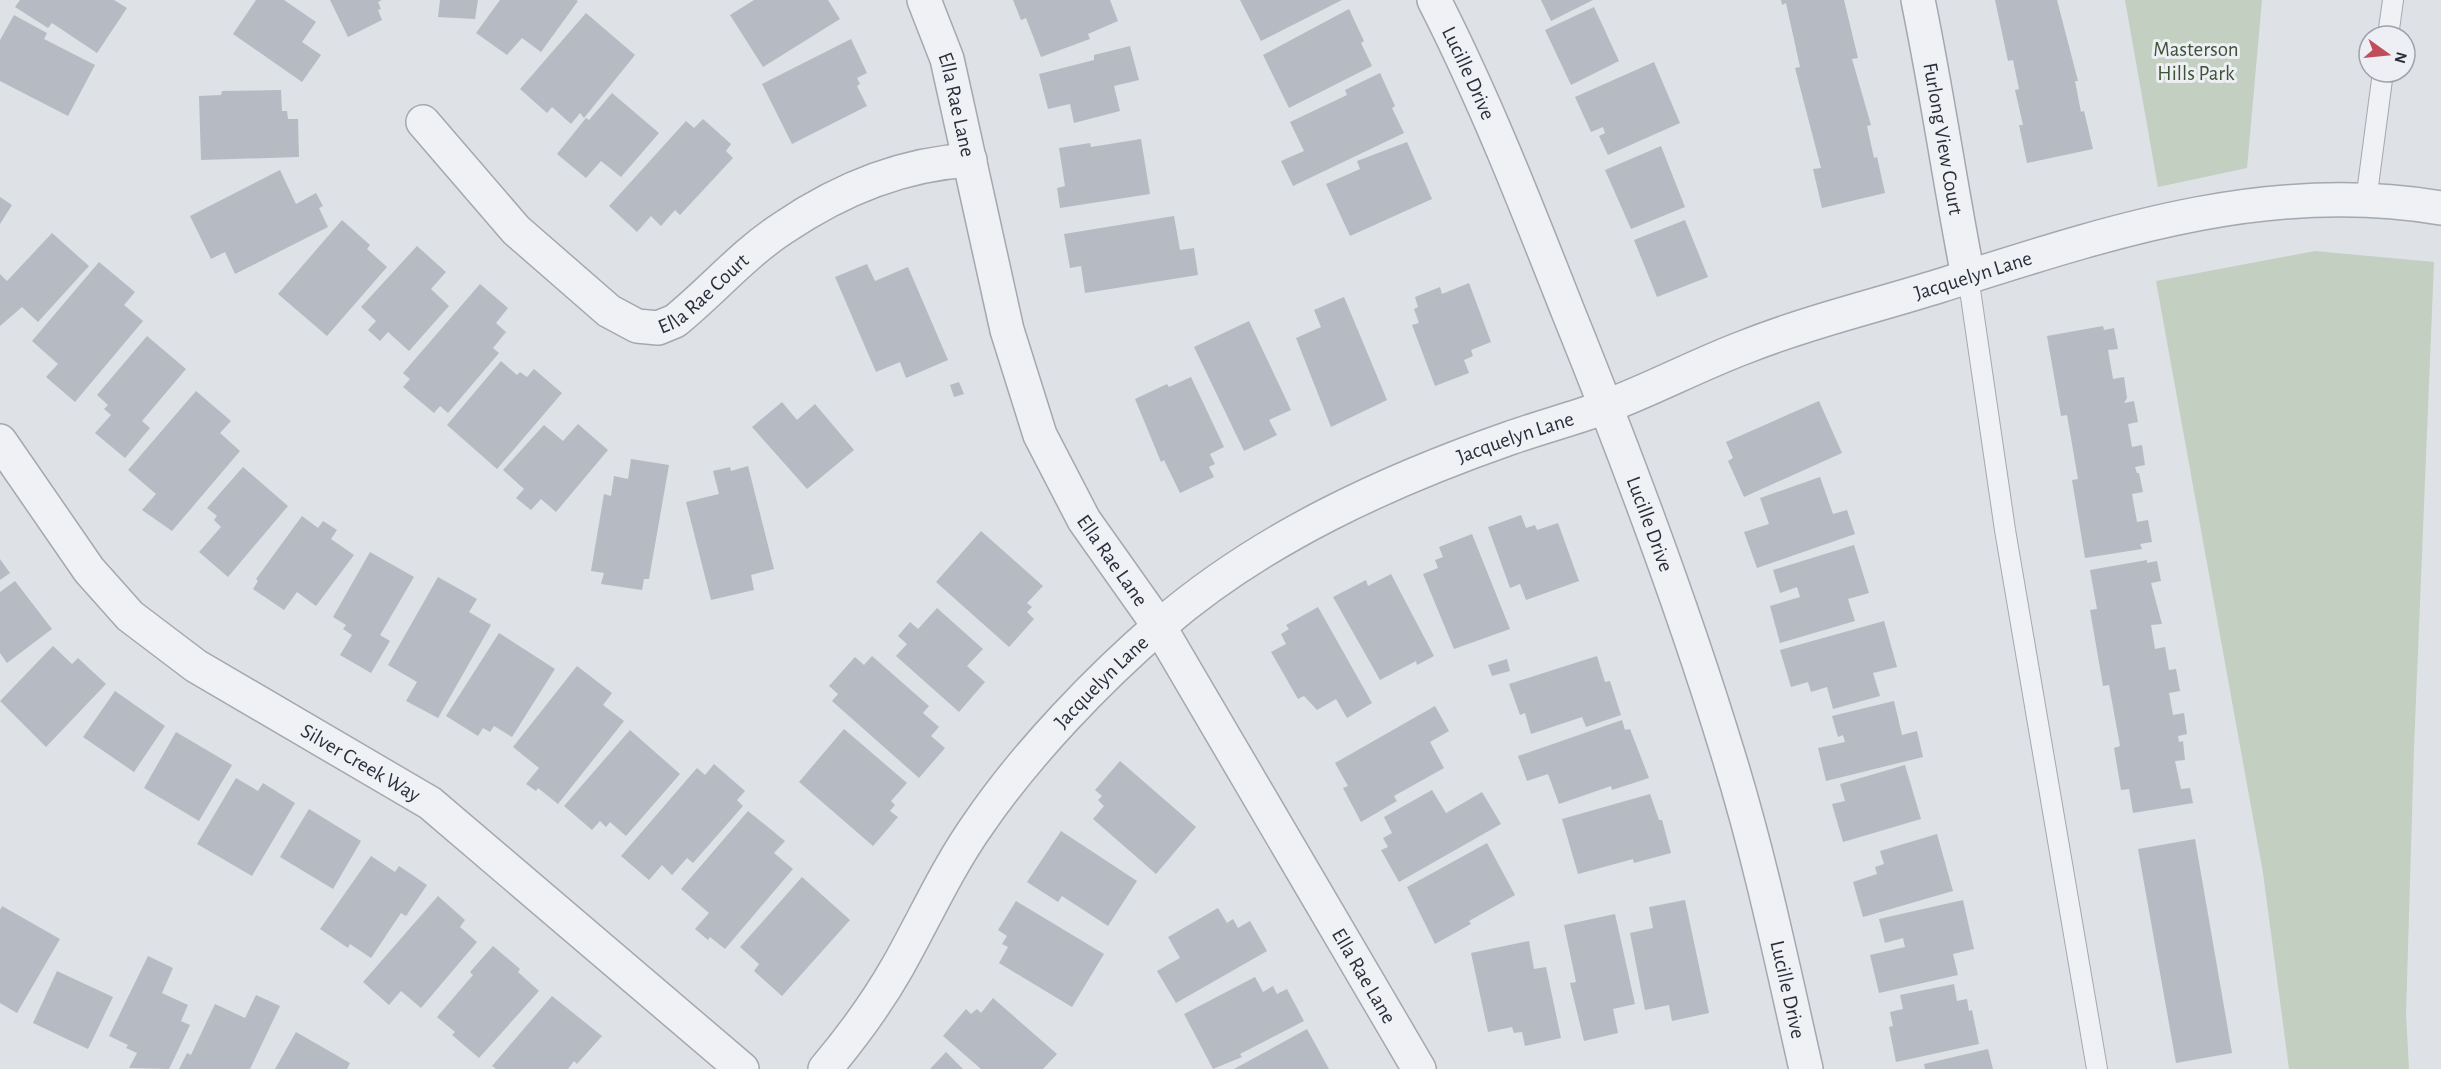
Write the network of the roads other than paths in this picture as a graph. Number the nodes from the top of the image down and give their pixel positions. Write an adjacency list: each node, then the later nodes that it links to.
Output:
1 (924, 0): 8 (street, Ella Rae Lane)
2 (1434, 0): 12 (street, Lucille Drive)
3 (1918, 0): 11 (street, Furlong View Court)
4 (2393, 0): 5 (lane)
5 (2390, 24)
6 (2381, 84): 9 (lane)
7 (423, 122): 8 (street, Ella Rae Court)
8 (970, 160): 14 (street, Ella Rae Lane)
9 (2366, 201): 10 (street, Jacquelyn Lane); 11 (street, Jacquelyn Lane)
10 (2441, 208)
11 (1968, 276): 12 (street, Jacquelyn Lane); 19 (lane)
12 (1606, 407): 14 (street, Jacquelyn Lane); 18 (street, Lucille Drive)
13 (0, 441): 15 (street, Silver Creek Way)
14 (1159, 626): 16 (street, Jacquelyn Lane); 17 (street, Ella Rae Lane)
15 (742, 1069)
16 (825, 1069)
17 (1419, 1069)
18 (1806, 1069)
19 (2097, 1069)

